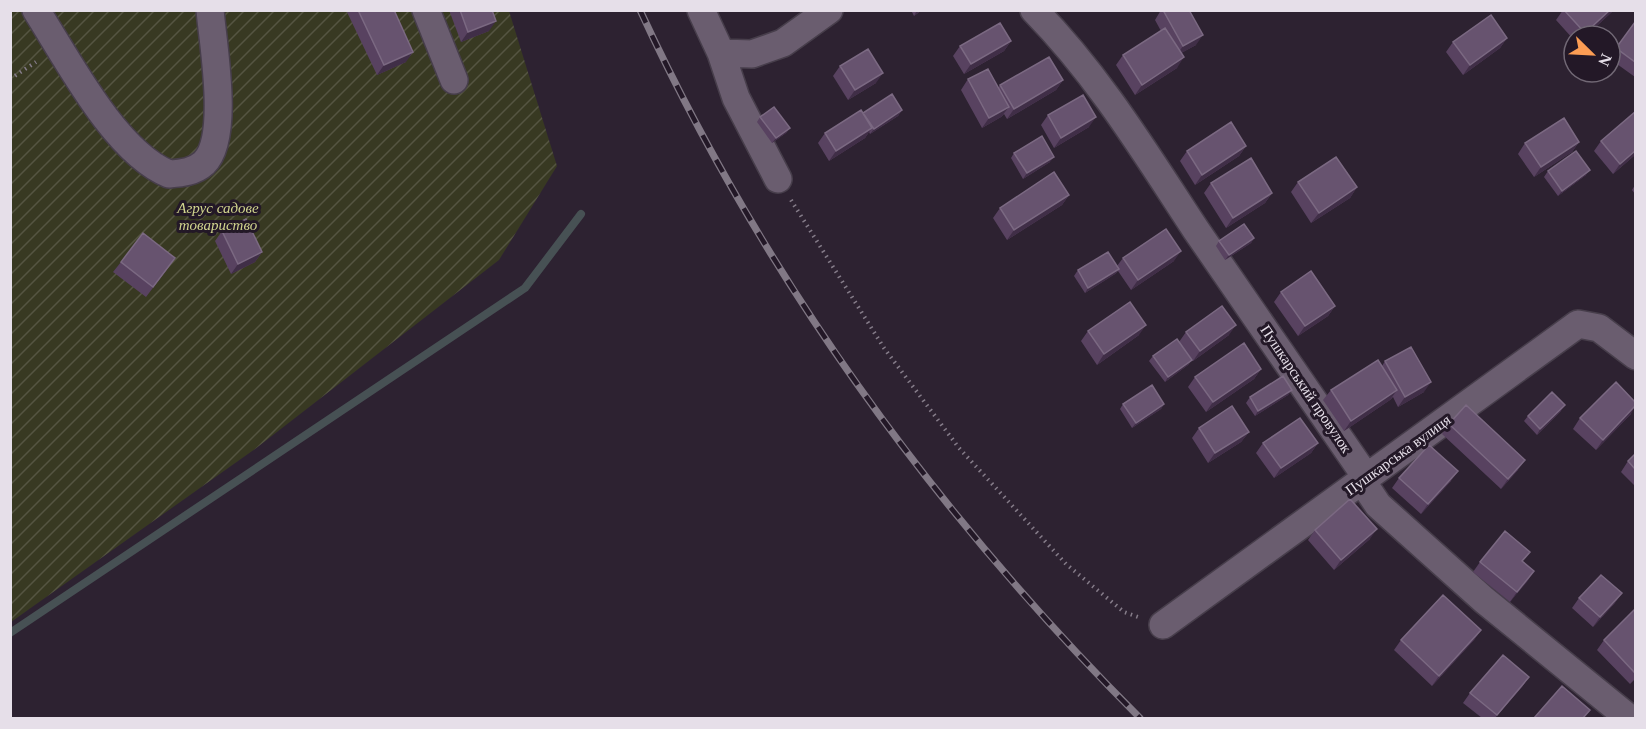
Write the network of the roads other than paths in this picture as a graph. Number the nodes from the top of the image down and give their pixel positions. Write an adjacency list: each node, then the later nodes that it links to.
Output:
1 (36, 10): 2 (street)
2 (210, 10)
3 (426, 10): 8 (street)
4 (701, 10): 7 (street)
5 (829, 10): 7 (street)
6 (1034, 10): 11 (street, Пушкарський провулок)
7 (721, 53): 9 (street)
8 (454, 80)
9 (778, 179)
10 (1635, 356): 11 (street, Пушкарська вулиця)
11 (1365, 479): 12 (street, Пушкарська вулиця); 13 (street, Пушкарський провулок)
12 (1163, 625)
13 (1629, 718)

